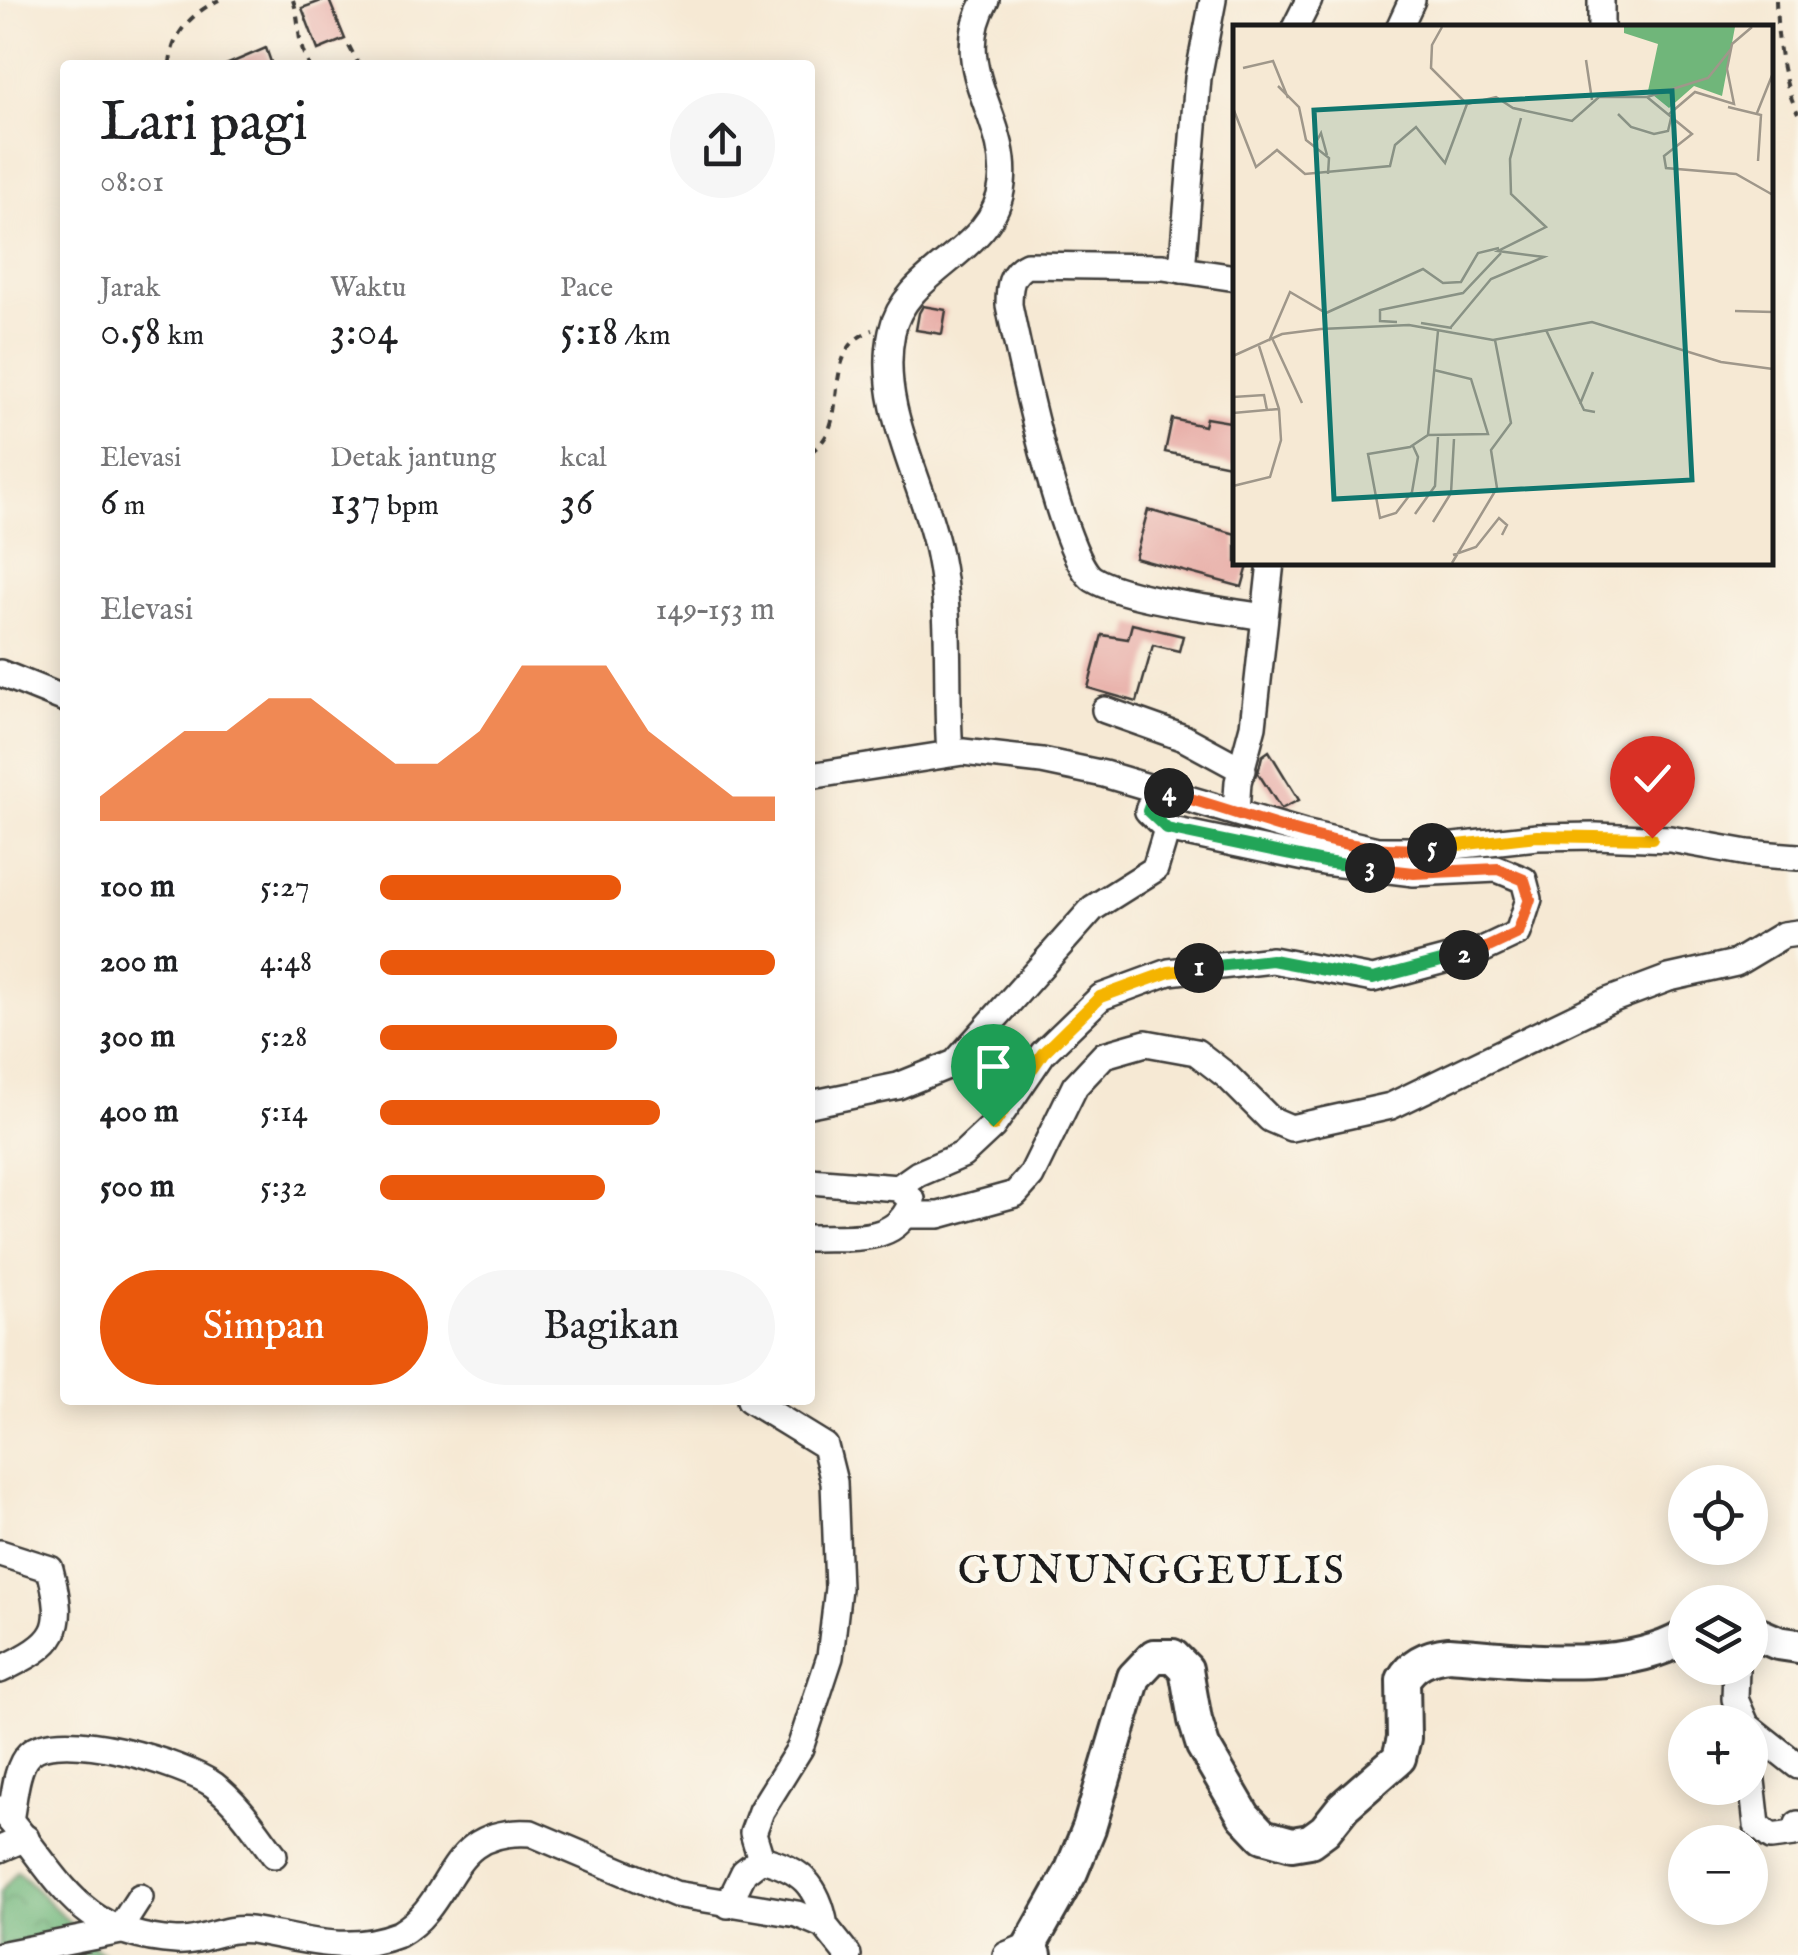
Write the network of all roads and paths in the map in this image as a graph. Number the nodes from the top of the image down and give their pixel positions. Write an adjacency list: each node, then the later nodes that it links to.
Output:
1 (218, 0): 13 (path)
2 (292, 0): 14 (path)
3 (986, 0): 19 (street)
4 (1214, 0): 17 (street)
5 (1309, 0): 9 (street)
6 (1412, 0): 10 (street)
7 (1602, 0): 11 (street)
8 (1776, 0): 16 (path)
9 (1296, 25)
10 (1400, 25)
11 (1601, 25)
12 (349, 46): 15 (path)
13 (171, 60)
14 (307, 60)
15 (356, 60)
16 (1798, 113)
17 (1182, 270): 18 (street); 22 (street)
18 (1233, 278)
19 (892, 332): 20 (path); 26 (street)
20 (815, 449)
21 (1271, 565): 22 (street)
22 (1263, 617): 27 (street)
23 (0, 673): 24 (street)
24 (60, 697)
25 (1106, 710): 27 (street)
26 (950, 753): 28 (street); 29 (street)
27 (1243, 770): 30 (street)
28 (815, 775)
29 (1156, 789): 30 (street); 31 (street)
30 (1236, 812): 32 (street)
31 (1167, 829): 34 (street); 36 (street)
32 (1798, 857)
33 (1798, 933): 37 (street)
34 (815, 1103)
35 (815, 1181): 36 (street)
36 (898, 1188): 37 (street)
37 (907, 1215): 38 (street)
38 (815, 1238)
39 (758, 1405): 52 (street)
40 (0, 1553): 44 (street)
41 (1768, 1640): 43 (main road)
42 (1668, 1645): 59 (main road)
43 (1798, 1646)
44 (0, 1670)
45 (1768, 1741): 46 (street)
46 (1798, 1766)
47 (1755, 1805): 49 (street)
48 (12, 1822): 50 (street); 51 (street); 56 (street)
49 (1798, 1824)
50 (0, 1848)
51 (274, 1855)
52 (761, 1859): 54 (street); 55 (street)
53 (140, 1897): 56 (street)
54 (728, 1905): 55 (street); 57 (street)
55 (825, 1926): 61 (street)
56 (123, 1929): 58 (street); 60 (street)
57 (403, 1944): 58 (street)
58 (315, 1951)
59 (1024, 1952)
60 (0, 1955)
61 (848, 1955)

